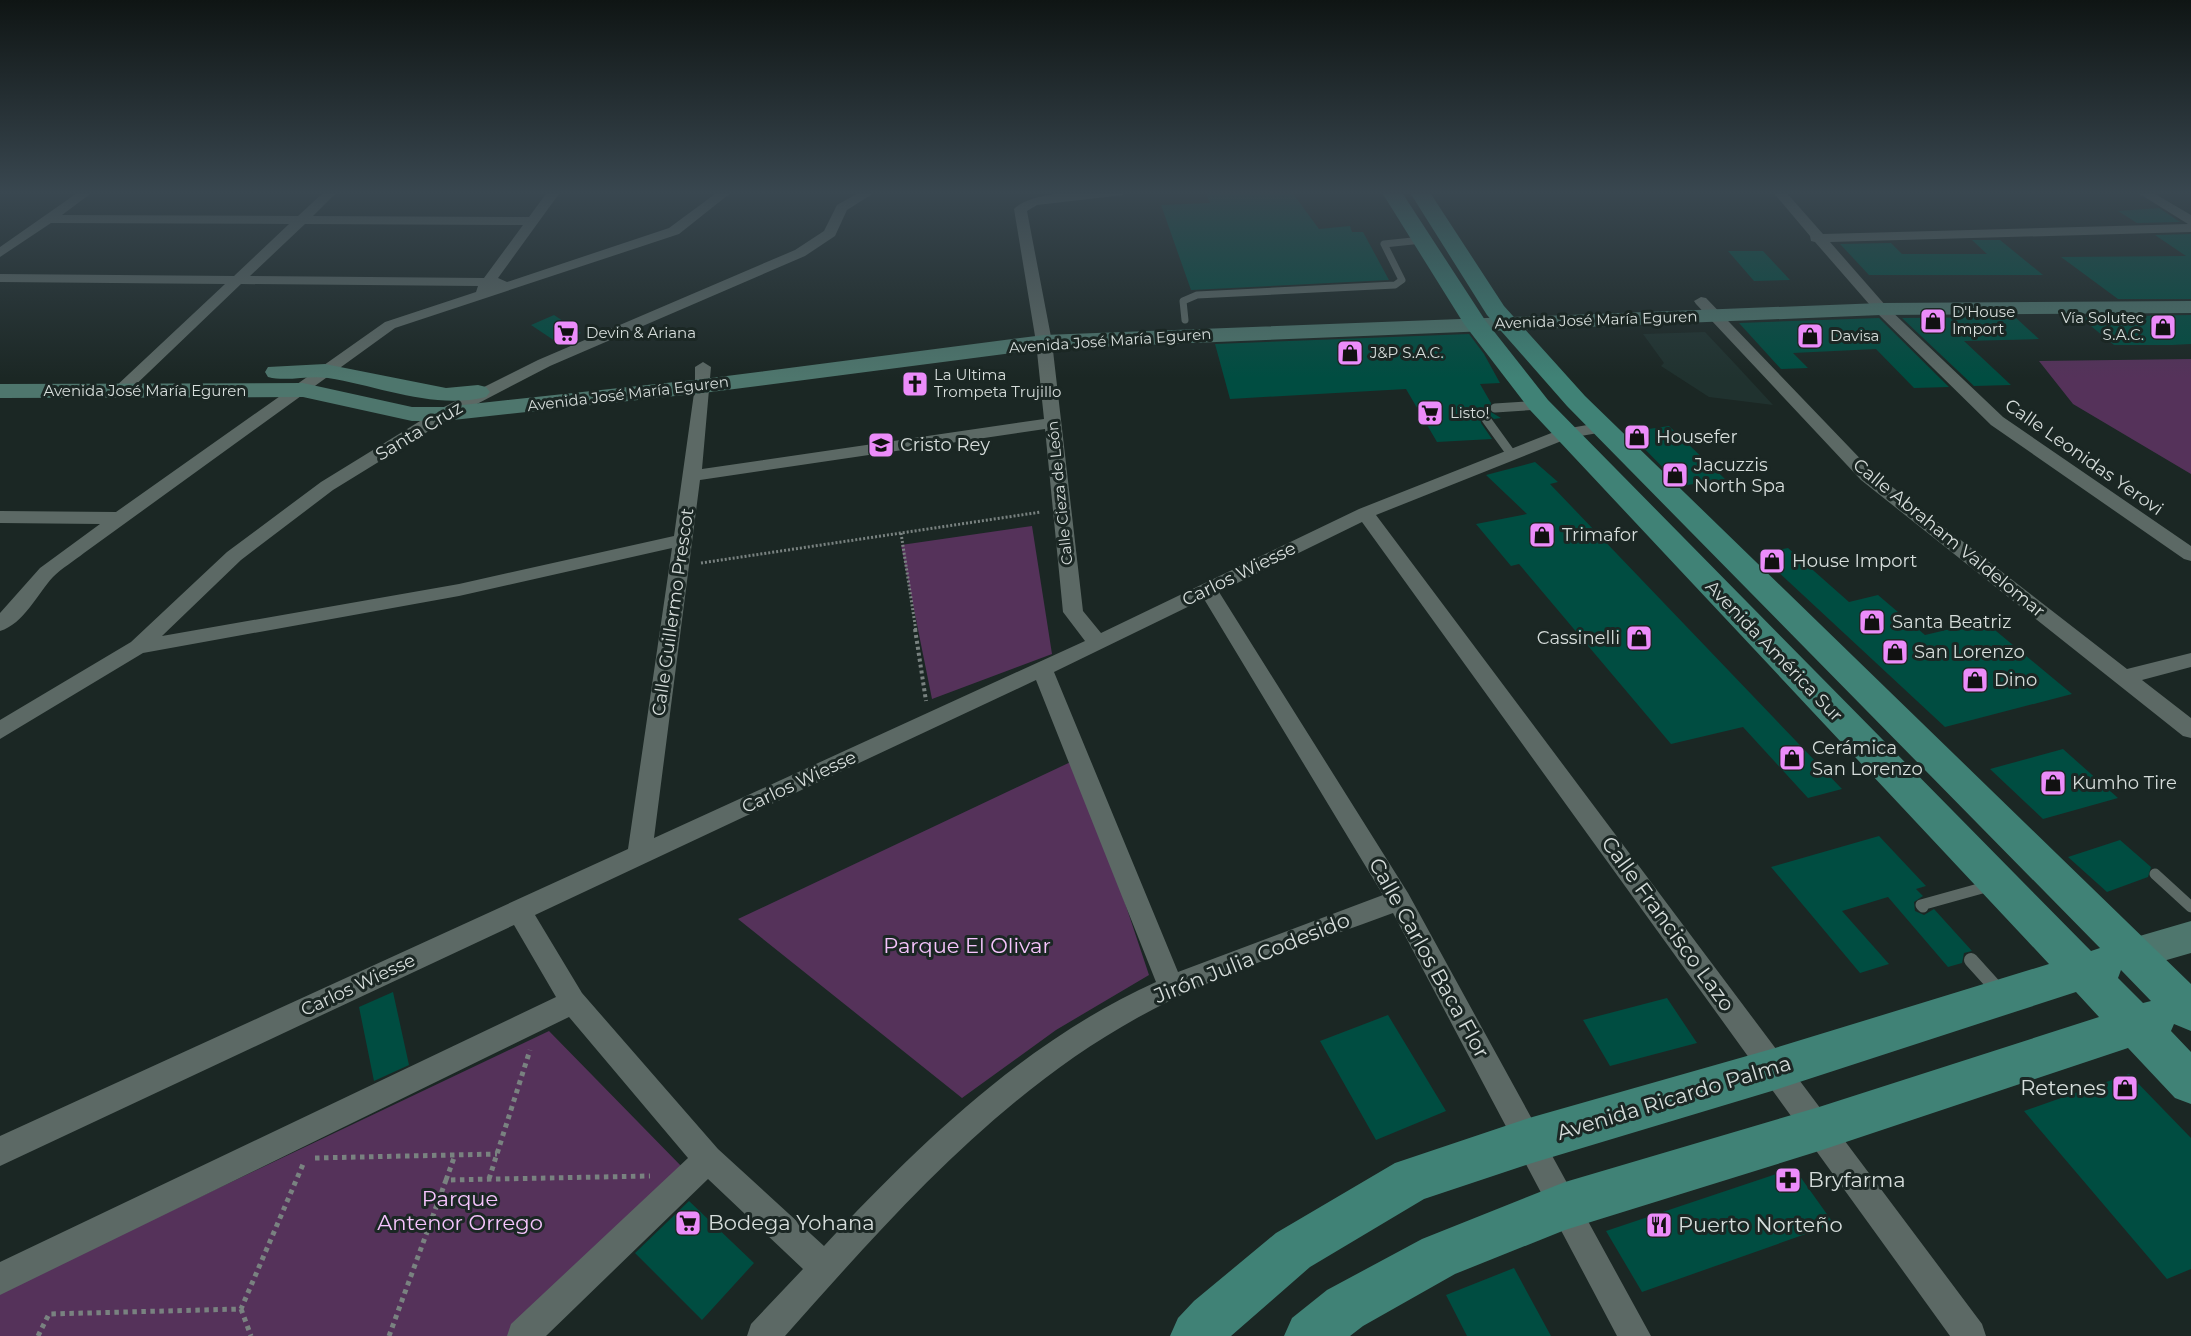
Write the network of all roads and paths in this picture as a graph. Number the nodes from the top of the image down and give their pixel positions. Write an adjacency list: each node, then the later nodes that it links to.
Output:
1 (266, 253): 11 (street)
2 (509, 253): 12 (street)
3 (607, 253): 13 (street)
4 (799, 253): 30 (street, Santa Cruz)
5 (1028, 253): 22 (street, Calle Cieza de León)
6 (1389, 253): 20 (lane)
7 (1432, 253): 19 (main road, Avenida América Sur)
8 (1457, 253): 19 (main road, Avenida América Sur)
9 (1830, 253): 16 (street, Calle Leonidas Yerovi)
10 (0, 278): 11 (street)
11 (239, 279): 12 (street); 25 (street)
12 (488, 282): 13 (street); 15 (street)
13 (521, 282): 15 (street)
14 (2191, 291): 16 (main road, Avenida José María Eguren)
15 (476, 296): 23 (street)
16 (1876, 303): 17 (main road, Avenida José María Eguren); 18 (main road, Avenida José María Eguren); 46 (street, Calle Leonidas Yerovi)
17 (2191, 307)
18 (1707, 308): 19 (main road, Avenida José María Eguren); 54 (street, Calle Abraham Valdelomar)
19 (1486, 317): 21 (main road, Avenida José María Eguren); 31 (main road, Avenida América Sur); 36 (main road, Avenida América Sur)
20 (1185, 320): 21 (main road, Avenida José María Eguren); 22 (main road, Avenida José María Eguren)
21 (1223, 326): 22 (main road, Avenida José María Eguren)
22 (1043, 334): 26 (main road, Avenida José María Eguren); 35 (street, Calle Cieza de León)
23 (325, 371): 25 (main road, Avenida José María Eguren); 27 (street); 30 (main road, Avenida José María Eguren)
24 (0, 372): 25 (main road, Avenida José María Eguren)
25 (141, 372): 29 (street)
26 (703, 376): 30 (main road, Avenida José María Eguren); 33 (main road, Avenida José María Eguren); 39 (street, Calle Guillermo Prescot)
27 (303, 390): 29 (main road, Avenida José María Eguren); 33 (main road, Avenida José María Eguren); 43 (street)
28 (0, 391): 29 (main road, Avenida José María Eguren)
29 (120, 391)
30 (486, 392): 33 (street, Santa Cruz)
31 (1539, 405): 32 (lane); 37 (main road, Avenida América Sur)
32 (1495, 408)
33 (444, 414): 51 (street, Santa Cruz)
34 (1486, 419): 38 (lane)
35 (1053, 423): 39 (street); 40 (street, Calle Cieza de León)
36 (1604, 427): 37 (street, Carlos Wiesse); 66 (main road, Avenida América Sur)
37 (1565, 434): 38 (street, Carlos Wiesse); 60 (main road, Avenida América Sur)
38 (1512, 455): 41 (street, Carlos Wiesse)
39 (692, 476): 45 (street, Calle Guillermo Prescot)
40 (1062, 508): 44 (path); 50 (street, Calle Cieza de León)
41 (1365, 513): 48 (street, Carlos Wiesse); 75 (street, Calle Francisco Lazo)
42 (0, 517): 43 (street)
43 (122, 518): 49 (street)
44 (901, 533): 47 (path); 55 (path)
45 (683, 540): 47 (street, Calle Guillermo Prescot); 51 (street)
46 (2191, 555)
47 (680, 566): 58 (street, Calle Guillermo Prescot)
48 (1208, 590): 50 (street, Carlos Wiesse); 61 (street, Calle Carlos Baca Flor)
49 (0, 624)
50 (1098, 644): 53 (street, Carlos Wiesse)
51 (138, 646): 56 (street, Santa Cruz)
52 (2191, 660): 54 (street)
53 (1042, 669): 55 (street, Carlos Wiesse); 69 (street)
54 (2124, 677): 57 (street, Calle Abraham Valdelomar)
55 (929, 722): 58 (street, Carlos Wiesse)
56 (0, 730)
57 (2191, 730)
58 (639, 856): 64 (street, Carlos Wiesse)
59 (2155, 874): 63 (lane)
60 (1999, 884): 62 (lane); 68 (main road, Avenida América Sur)
61 (1399, 900): 69 (street, Jirón Julia Codesido); 78 (street, Calle Carlos Baca Flor)
62 (1923, 907)
63 (2191, 907)
64 (519, 911): 71 (street); 79 (street, Carlos Wiesse)
65 (2191, 937): 66 (main road, Avenida Ricardo Palma)
66 (2132, 954): 68 (main road, Avenida Ricardo Palma); 72 (main road, Avenida América Sur)
67 (1971, 960): 70 (lane)
68 (2084, 972): 70 (main road, Avenida Ricardo Palma); 74 (main road, Avenida América Sur)
69 (1172, 987): 86 (street, Jirón Julia Codesido)
70 (2004, 996): 75 (main road, Avenida Ricardo Palma)
71 (573, 1002): 73 (street); 82 (street)
72 (2189, 1009): 74 (main road)
73 (530, 1025): 80 (path); 87 (street)
74 (2137, 1026): 76 (main road, Avenida América Sur); 77 (main road)
75 (1775, 1069): 77 (street, Calle Francisco Lazo); 78 (main road, Avenida Ricardo Palma)
76 (2191, 1083)
77 (1819, 1129): 85 (main road); 97 (street, Calle Francisco Lazo)
78 (1529, 1141): 85 (street, Calle Carlos Baca Flor); 94 (main road, Avenida Ricardo Palma)
79 (0, 1151)
80 (497, 1154): 81 (path); 83 (path)
81 (454, 1155): 84 (path); 88 (path)
82 (699, 1167): 83 (path); 86 (street); 92 (street)
83 (489, 1179): 84 (path)
84 (446, 1180): 91 (path)
85 (1565, 1206): 95 (main road); 96 (street, Calle Carlos Baca Flor)
86 (824, 1267): 93 (street, Jirón Julia Codesido)
87 (0, 1279)
88 (241, 1309): 89 (path); 90 (path)
89 (38, 1336)
90 (252, 1336)
91 (389, 1336)
92 (523, 1336)
93 (763, 1336)
94 (1196, 1336)
95 (1310, 1336)
96 (1635, 1336)
97 (1970, 1336)

